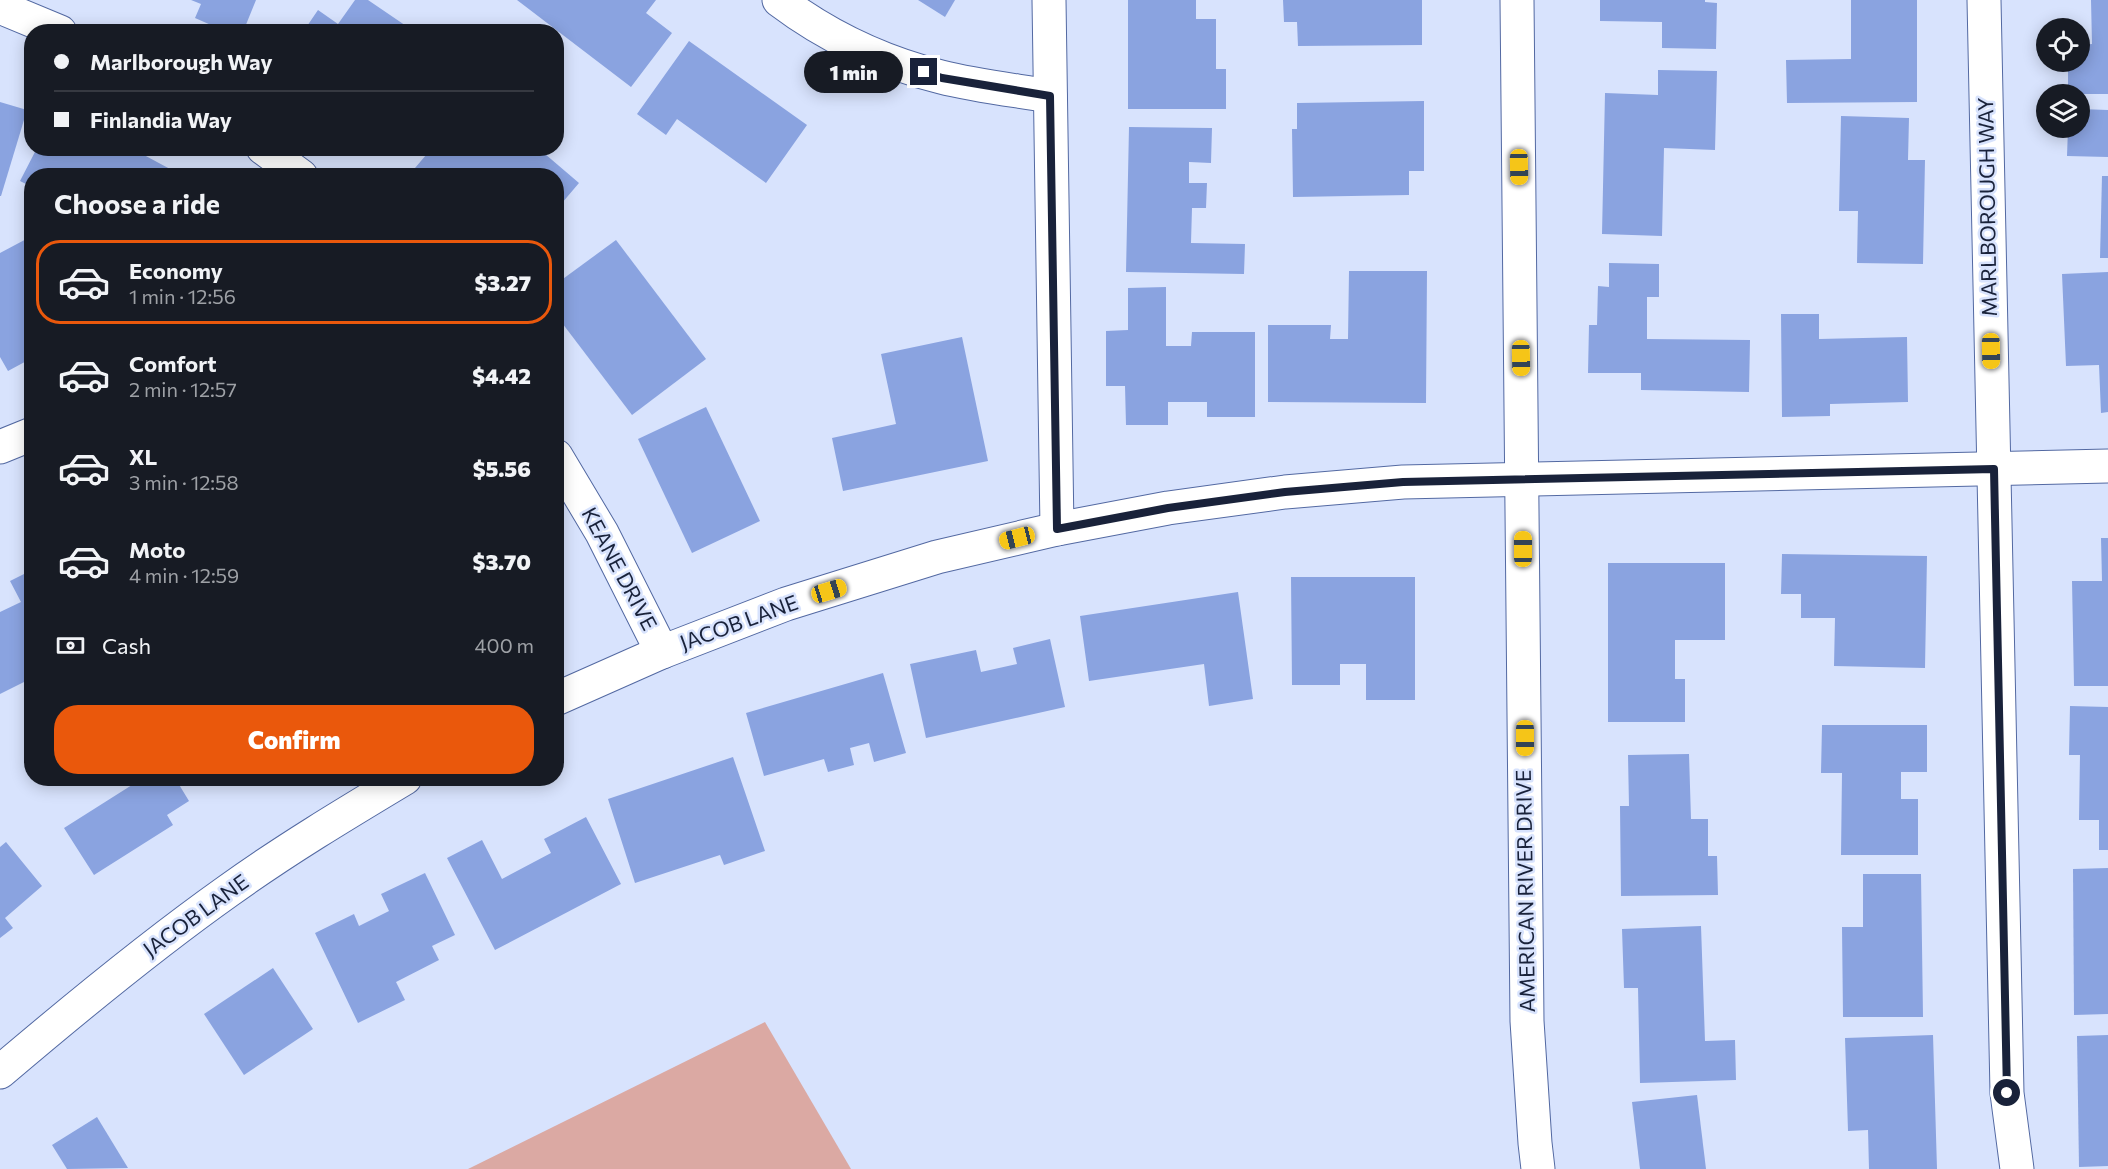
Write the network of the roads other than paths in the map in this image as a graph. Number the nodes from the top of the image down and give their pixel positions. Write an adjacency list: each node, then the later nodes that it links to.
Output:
1 (779, 0): 7 (street)
2 (1049, 0): 7 (street)
3 (1517, 0): 15 (street, AMERICAN RIVER DRIVE)
4 (1984, 0): 14 (street, MARLBOROUGH WAY)
5 (0, 7): 6 (street)
6 (41, 24)
7 (1050, 96): 16 (street)
8 (273, 156): 9 (street)
9 (288, 168)
10 (24, 437): 11 (street)
11 (0, 447)
12 (2108, 466): 14 (street, JACOB LANE)
13 (564, 469): 17 (street, KEANE DRIVE)
14 (1994, 469): 15 (street, JACOB LANE); 22 (street, MARLBOROUGH WAY)
15 (1523, 478): 16 (street, JACOB LANE); 21 (street, AMERICAN RIVER DRIVE)
16 (1057, 529): 17 (street, JACOB LANE)
17 (662, 652): 18 (street, JACOB LANE)
18 (564, 695)
19 (392, 786): 20 (street, JACOB LANE)
20 (0, 1072)
21 (1538, 1169)
22 (2017, 1169)

